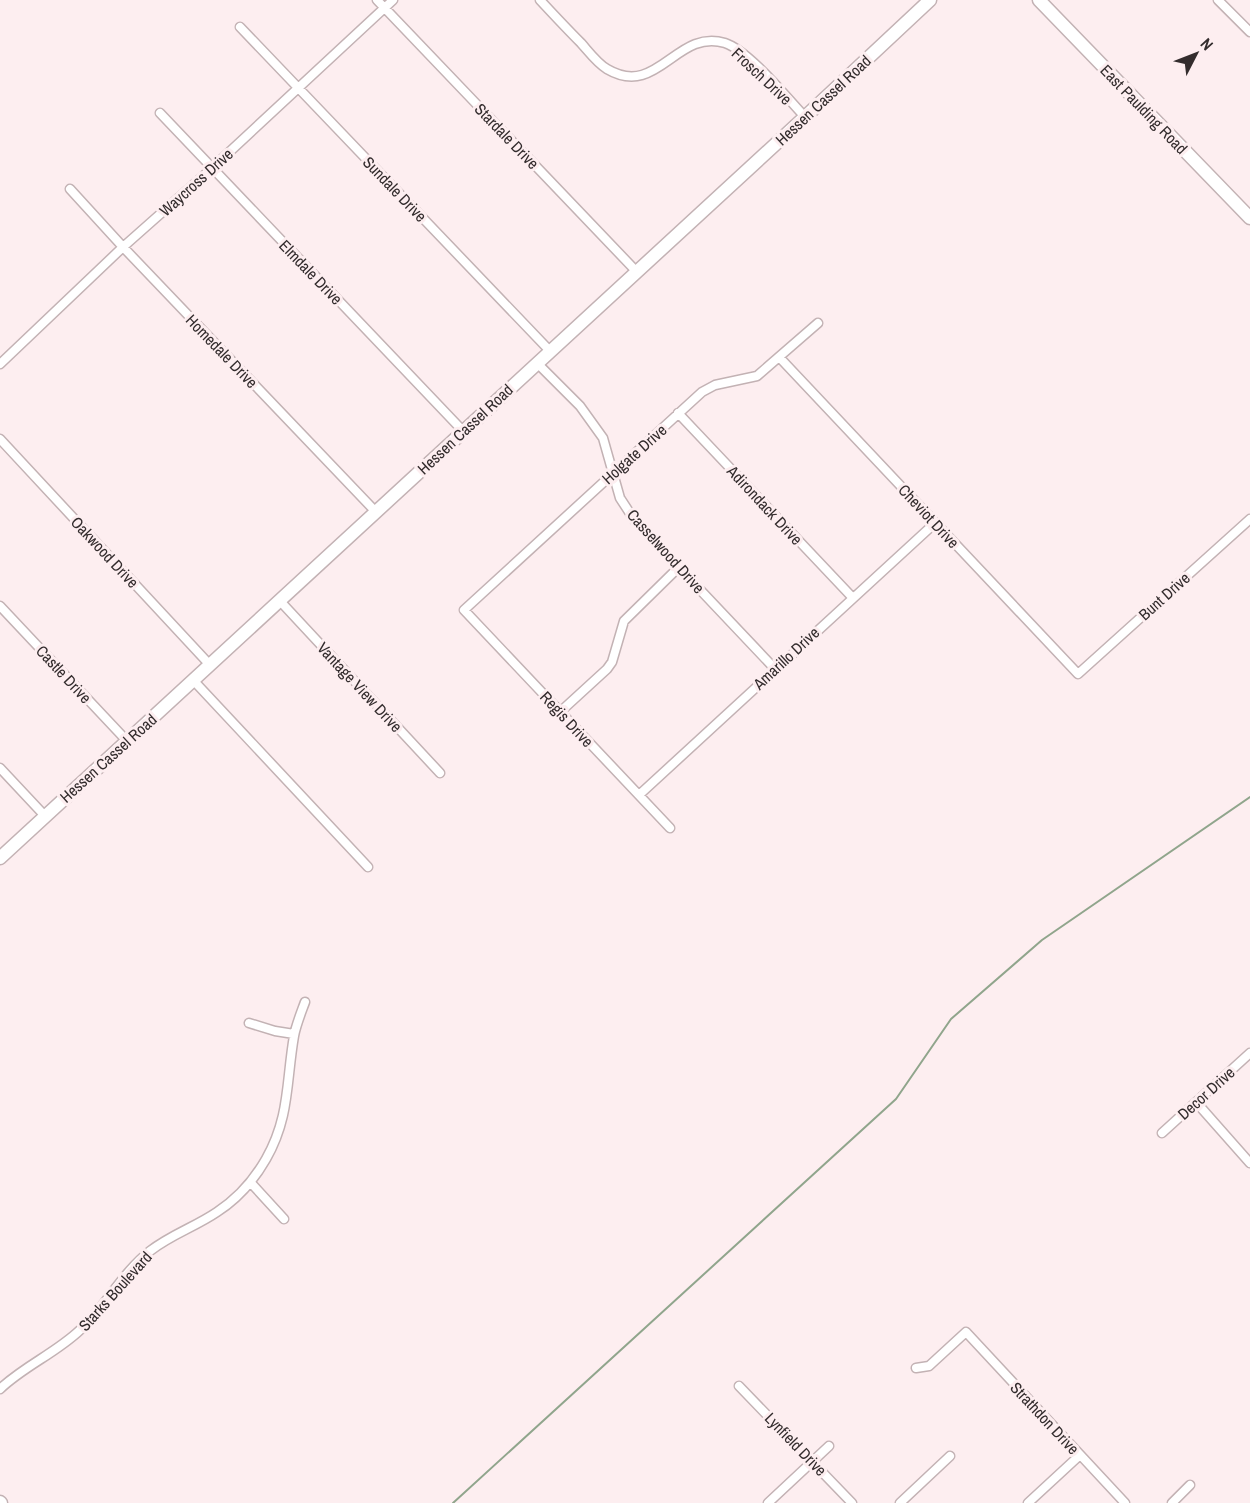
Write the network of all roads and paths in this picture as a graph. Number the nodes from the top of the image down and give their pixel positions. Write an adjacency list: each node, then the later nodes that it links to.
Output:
1 (377, 0): 7 (street, Stardale Drive)
2 (393, 0): 7 (street, Waycross Drive)
3 (540, 0): 12 (street, Frosch Drive)
4 (930, 0): 12 (main road, Hessen Cassel Road)
5 (1039, 0): 15 (main road, East Paulding Road)
6 (1218, 0): 9 (street)
7 (385, 8): 10 (street, Waycross Drive); 17 (street, Stardale Drive)
8 (240, 27): 10 (street, Sundale Drive)
9 (1250, 32)
10 (299, 88): 13 (street, Waycross Drive); 19 (street, Sundale Drive)
11 (160, 113): 13 (street, Elmdale Drive)
12 (806, 117): 17 (main road, Hessen Cassel Road)
13 (211, 169): 16 (street, Waycross Drive); 24 (street, Elmdale Drive)
14 (70, 189): 16 (street, Homedale Drive)
15 (1250, 218)
16 (123, 247): 22 (street, Waycross Drive); 27 (street, Homedale Drive)
17 (636, 271): 19 (main road, Hessen Cassel Road)
18 (818, 323): 20 (street, Holgate Drive)
19 (550, 351): 21 (main road, Hessen Cassel Road)
20 (780, 358): 23 (street, Holgate Drive); 29 (street, Cheviot Drive)
21 (537, 363): 24 (main road, Hessen Cassel Road); 26 (street, Casselwood Drive)
22 (0, 364)
23 (678, 413): 26 (street, Holgate Drive); 31 (street, Adirondack Drive)
24 (463, 431): 27 (main road, Hessen Cassel Road)
25 (0, 439): 35 (street, Oakwood Drive)
26 (612, 473): 30 (street, Casselwood Drive); 34 (street, Holgate Drive)
27 (376, 512): 32 (main road, Hessen Cassel Road)
28 (1250, 519): 37 (street, Bunt Drive)
29 (935, 523): 31 (street, Amarillo Drive); 37 (street, Cheviot Drive)
30 (679, 567): 36 (street, Casselwood Drive); 39 (street)
31 (852, 597): 36 (street, Amarillo Drive)
32 (280, 601): 35 (main road, Hessen Cassel Road); 42 (street, Vantage View Drive)
33 (0, 606): 40 (street, Castle Drive)
34 (464, 610): 39 (street, Regis Drive)
35 (210, 665): 38 (main road, Hessen Cassel Road)
36 (775, 669): 43 (street, Amarillo Drive)
37 (1078, 674)
38 (193, 680): 40 (main road, Hessen Cassel Road); 47 (street)
39 (560, 712): 43 (street, Regis Drive)
40 (128, 741): 44 (main road, Hessen Cassel Road)
41 (0, 768): 44 (street)
42 (440, 773)
43 (639, 795): 45 (street, Regis Drive)
44 (45, 816): 46 (main road, Hessen Cassel Road)
45 (670, 828)
46 (0, 858)
47 (368, 867)
48 (305, 1002): 50 (street, Starks Boulevard)
49 (249, 1023): 50 (street)
50 (294, 1034): 55 (street, Starks Boulevard)
51 (1250, 1053): 52 (street, Decor Drive)
52 (1196, 1102): 53 (street, Decor Drive); 54 (street)
53 (1162, 1132)
54 (1250, 1163)
55 (251, 1183): 56 (street); 59 (street, Starks Boulevard)
56 (284, 1219)
57 (916, 1368): 61 (street, Strathdon Drive)
58 (739, 1386): 63 (street, Lynfield Drive)
59 (0, 1389)
60 (829, 1446): 63 (street)
61 (1080, 1455): 68 (street); 69 (street, Strathdon Drive)
62 (950, 1456): 67 (street)
63 (813, 1461): 65 (street); 66 (street, Lynfield Drive)
64 (1190, 1485): 70 (street)
65 (768, 1503)
66 (852, 1503)
67 (900, 1503)
68 (1028, 1503)
69 (1125, 1503)
70 (1172, 1503)

